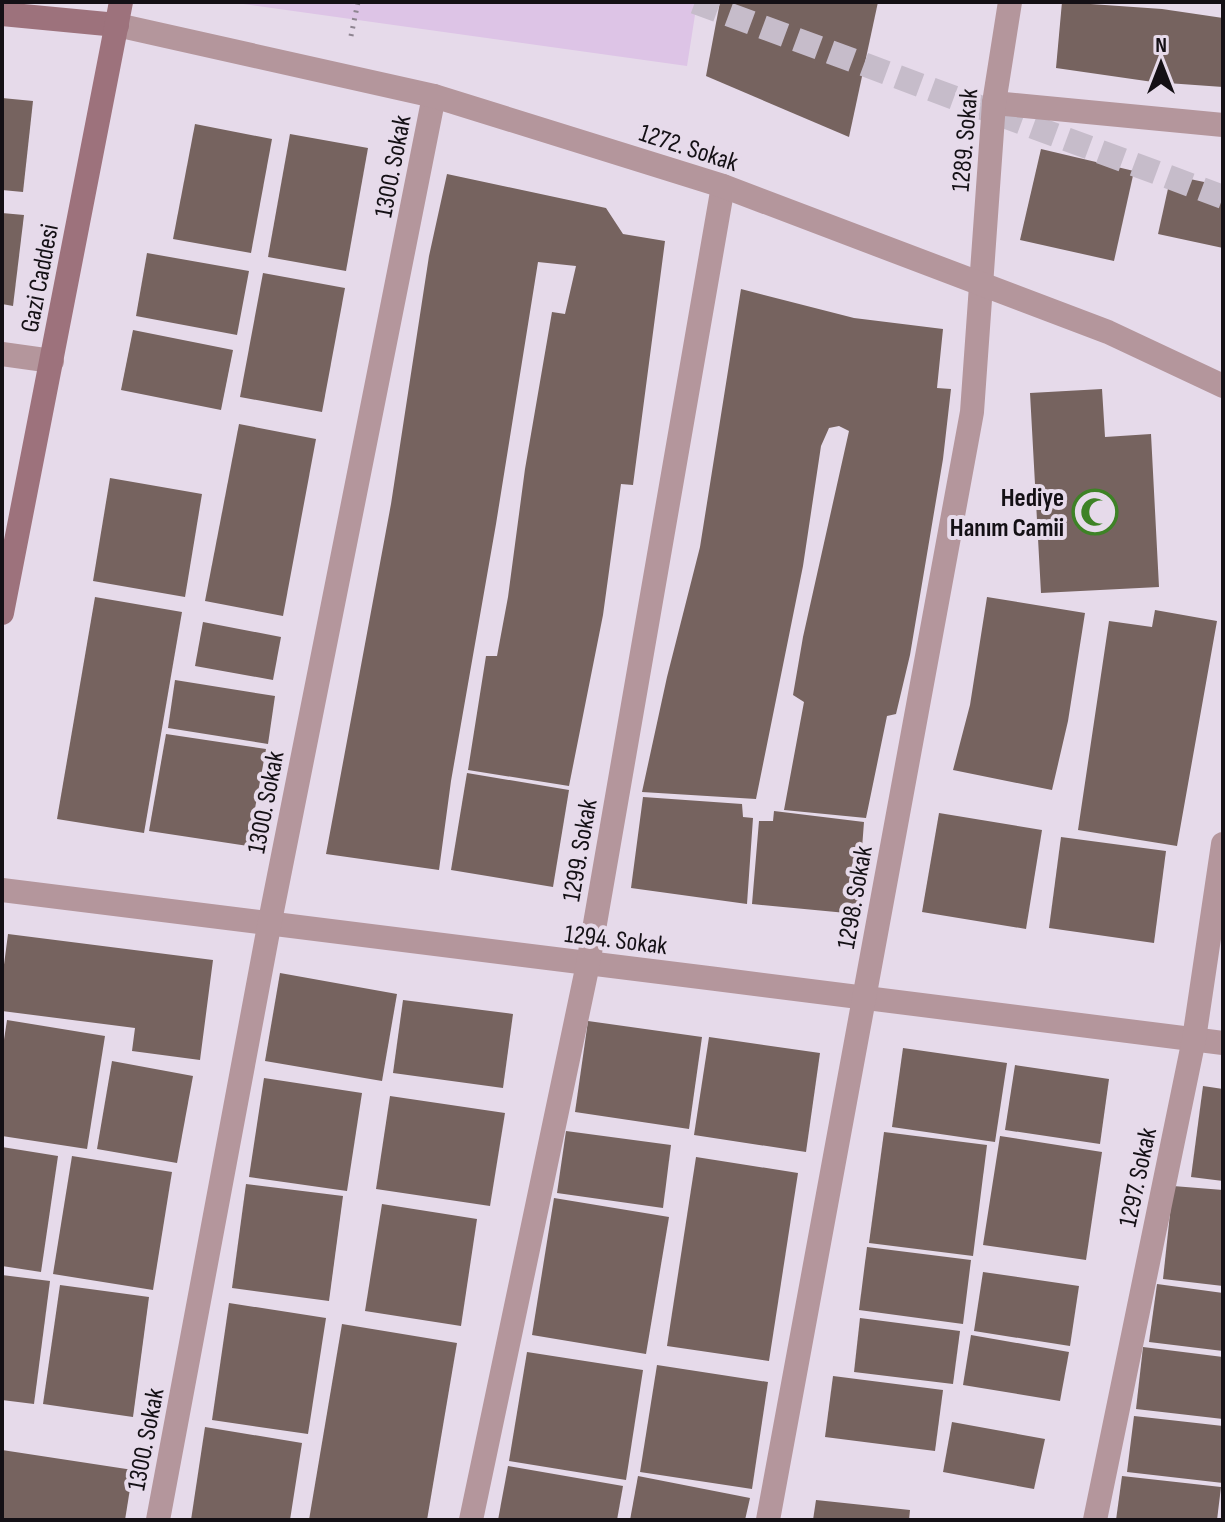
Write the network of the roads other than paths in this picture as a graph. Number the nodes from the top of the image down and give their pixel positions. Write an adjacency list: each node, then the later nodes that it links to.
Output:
1 (1010, 2): 5 (street, 1289. Sokak)
2 (2, 14): 3 (main road)
3 (119, 14): 4 (street, 1272. Sokak); 10 (main road, Gazi Caddesi)
4 (434, 96): 7 (street, 1272. Sokak); 15 (street, 1300. Sokak)
5 (994, 103): 6 (street); 8 (street, 1289. Sokak)
6 (1223, 125)
7 (723, 186): 8 (street, 1272. Sokak); 16 (street, 1299. Sokak)
8 (980, 283): 11 (street, 1272. Sokak); 17 (street, 1298. Sokak)
9 (2, 354): 10 (street)
10 (52, 361): 12 (main road, Gazi Caddesi)
11 (1223, 386)
12 (2, 613)
13 (1223, 844): 18 (street, 1297. Sokak)
14 (2, 890): 15 (street, 1294. Sokak)
15 (270, 921): 16 (street, 1294. Sokak); 20 (street, 1300. Sokak)
16 (588, 964): 17 (street, 1294. Sokak); 21 (street, 1299. Sokak)
17 (864, 999): 18 (street, 1294. Sokak); 22 (street, 1298. Sokak)
18 (1194, 1039): 19 (street, 1294. Sokak); 23 (street, 1297. Sokak)
19 (1223, 1043)
20 (158, 1520)
21 (471, 1520)
22 (768, 1520)
23 (1095, 1520)

